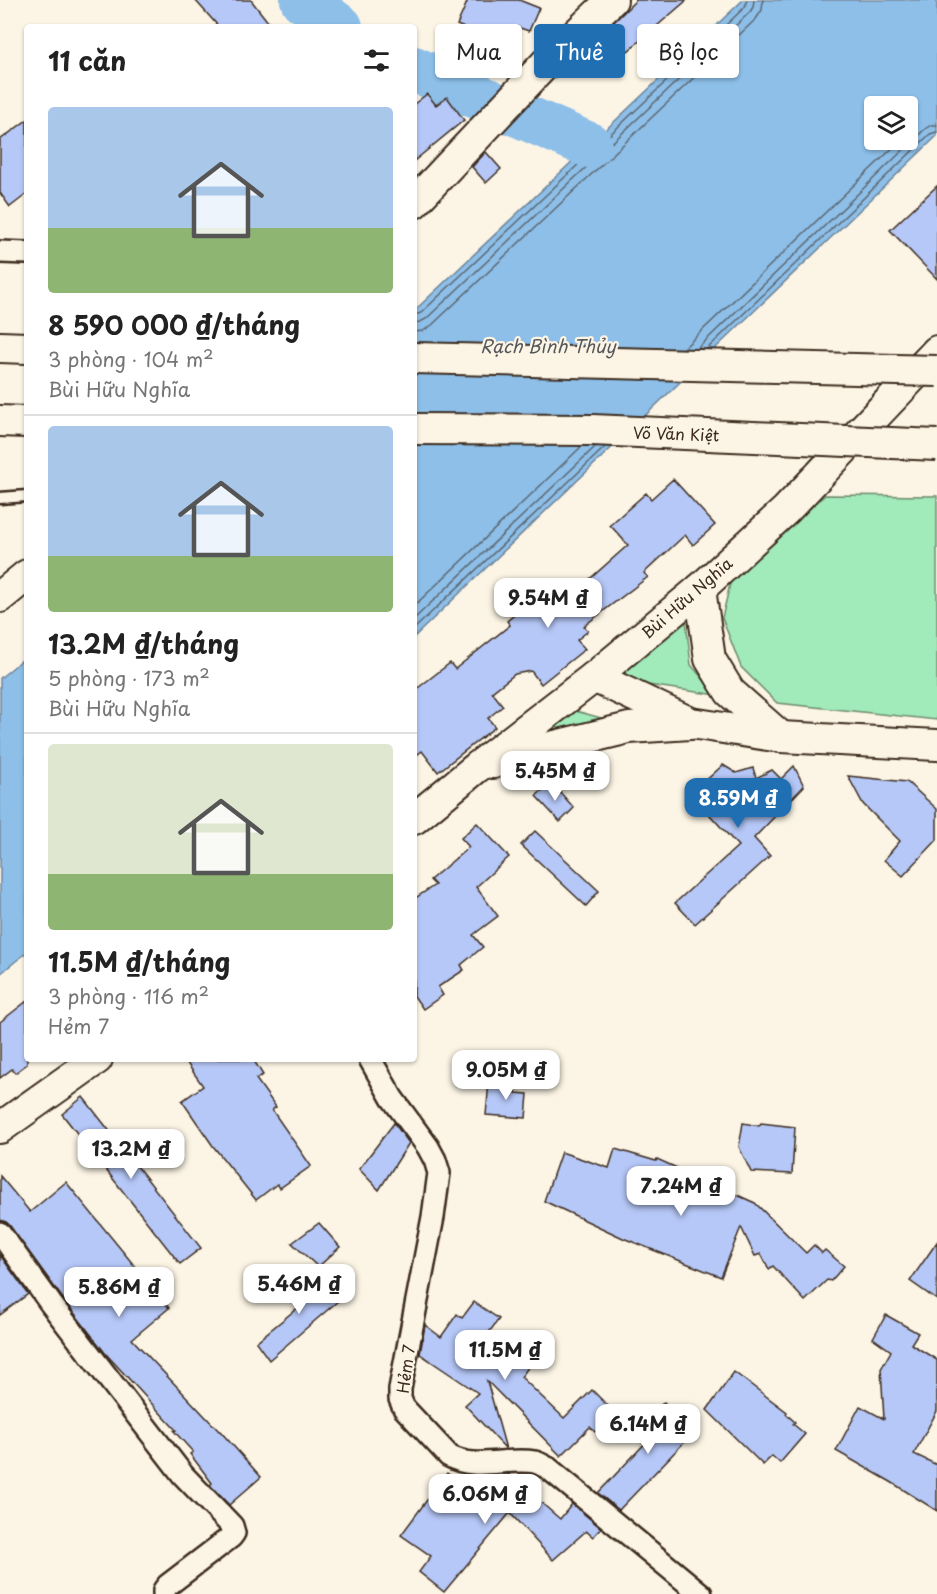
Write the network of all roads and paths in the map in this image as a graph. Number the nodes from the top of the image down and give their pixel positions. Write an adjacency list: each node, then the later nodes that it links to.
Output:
1 (612, 0): 2 (main road)
2 (421, 197)
3 (0, 252): 4 (street)
4 (24, 254)
5 (0, 347): 6 (main road)
6 (24, 348)
7 (937, 351): 17 (main road, Bùi Hữu Nghĩa)
8 (417, 358): 9 (main road, bridge)
9 (937, 371)
10 (0, 420): 11 (main road)
11 (24, 422)
12 (417, 429): 13 (main road, Võ Văn Kiệt, bridge)
13 (937, 445)
14 (24, 496): 15 (lane)
15 (0, 498)
16 (24, 577): 18 (main road)
17 (700, 589): 19 (main road, Bùi Hữu Nghĩa); 21 (main road)
18 (0, 597)
19 (594, 677): 20 (main road); 23 (main road, Bùi Hữu Nghĩa)
20 (691, 723): 21 (main road); 23 (main road)
21 (781, 737): 22 (main road)
22 (937, 745)
23 (476, 768): 24 (main road, Bùi Hữu Nghĩa)
24 (417, 817)
25 (93, 1062): 27 (main road)
26 (372, 1062): 30 (street, Hẻm 7)
27 (0, 1128)
28 (0, 1233): 29 (street)
29 (164, 1594)
30 (701, 1594)

